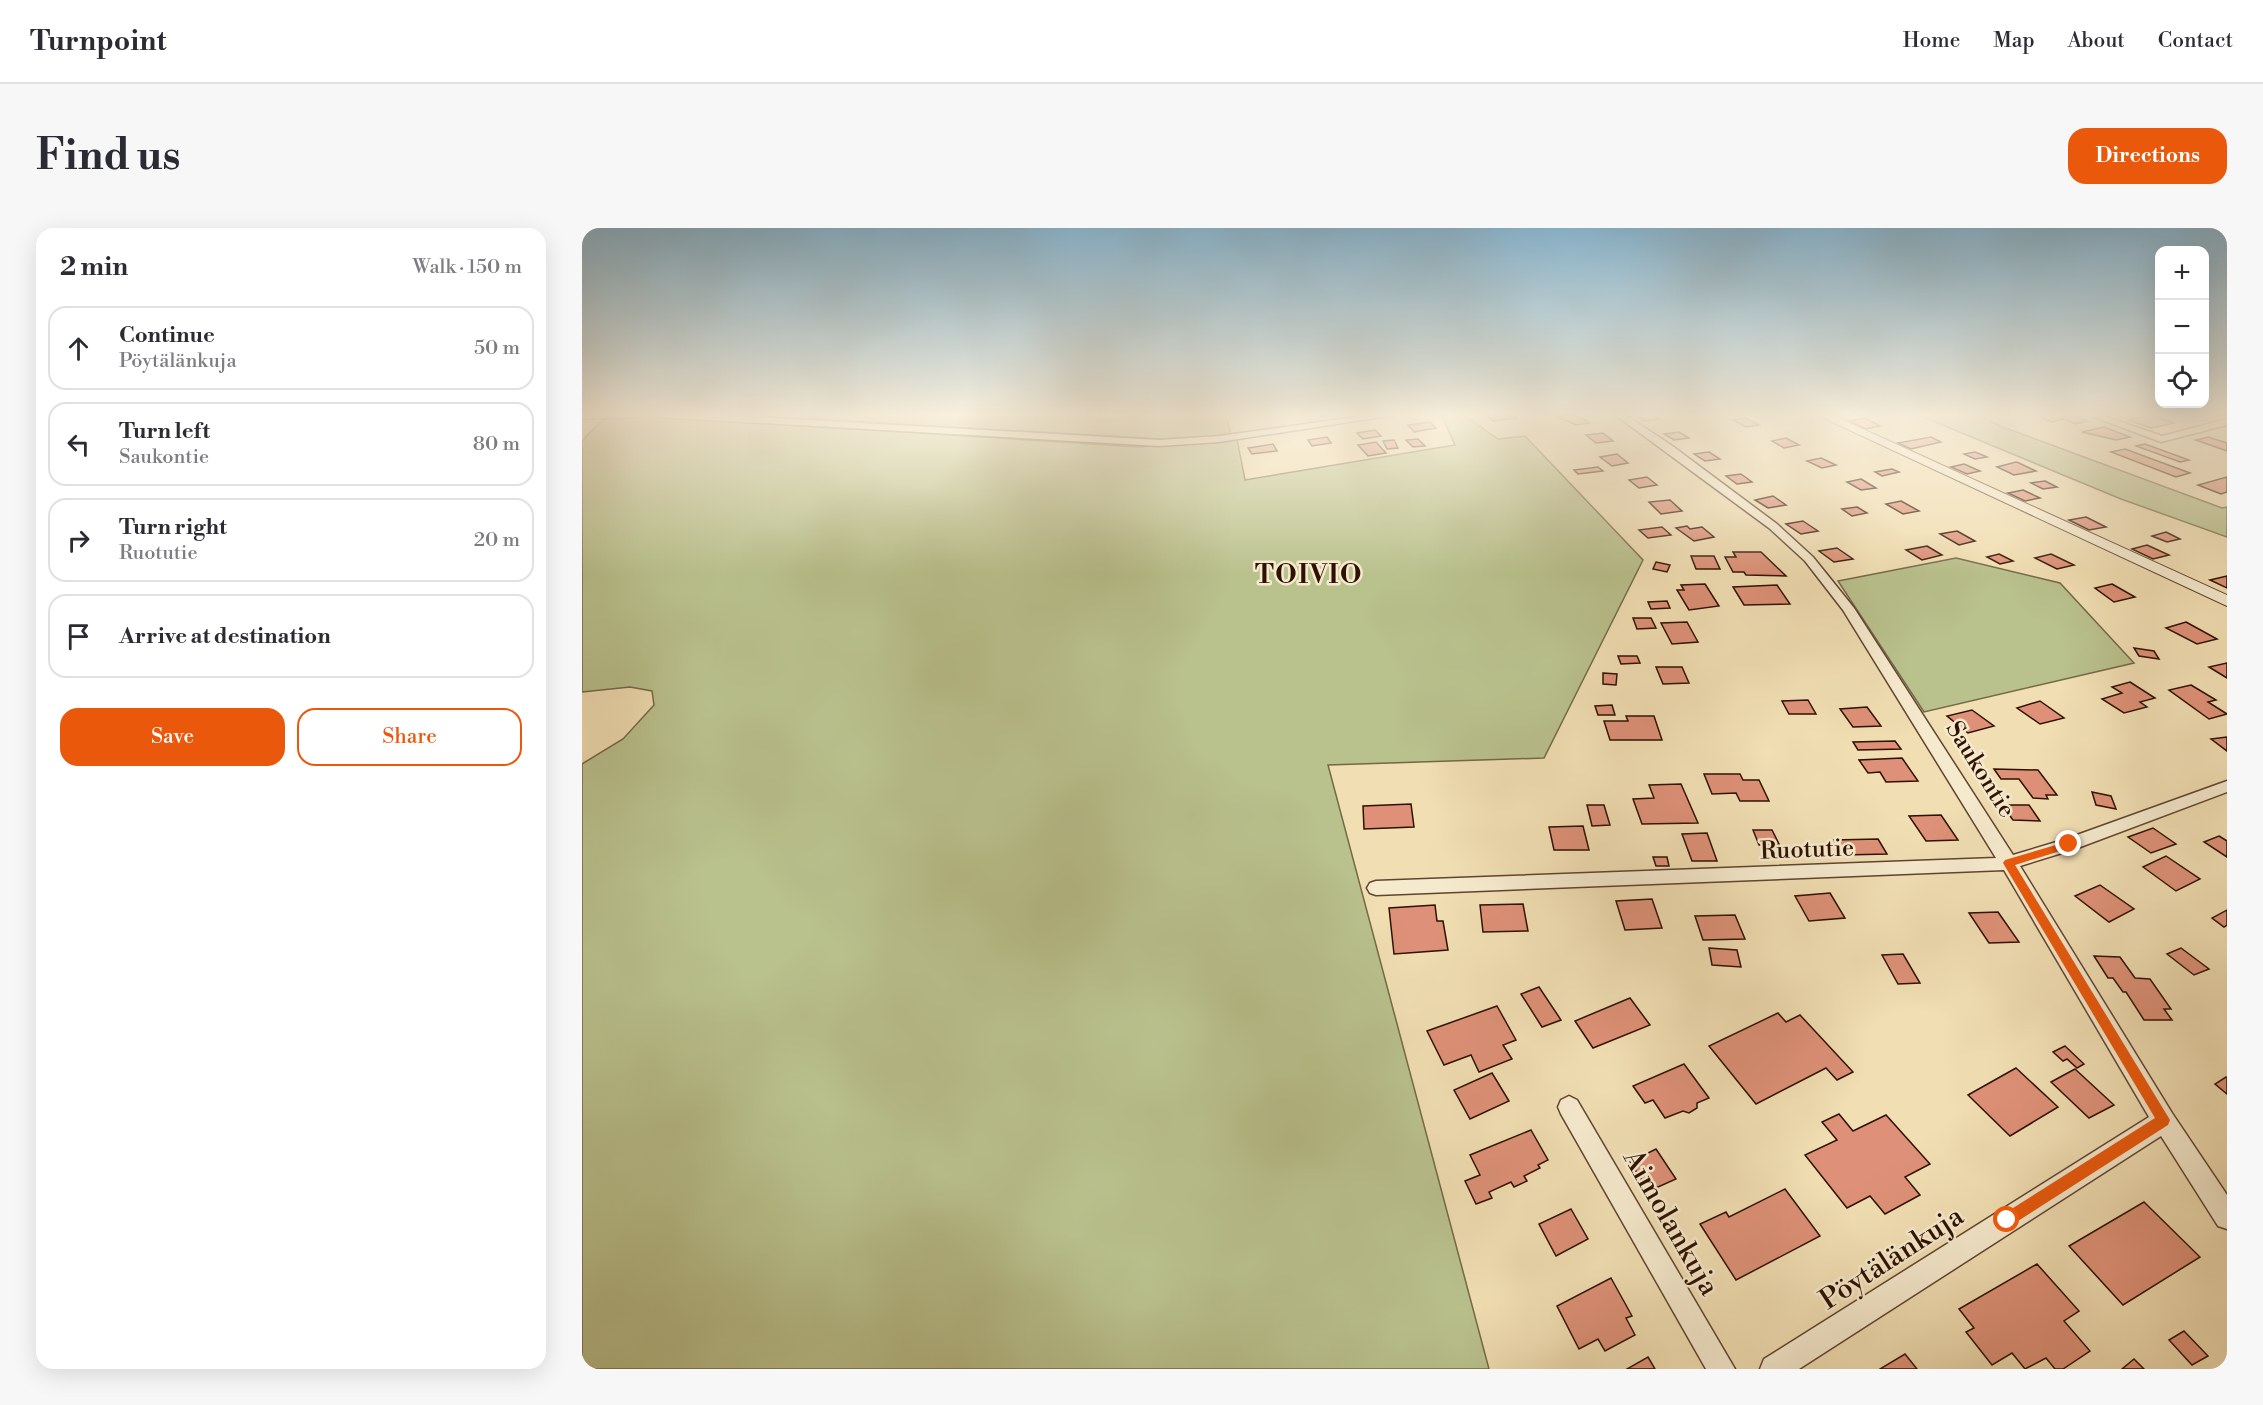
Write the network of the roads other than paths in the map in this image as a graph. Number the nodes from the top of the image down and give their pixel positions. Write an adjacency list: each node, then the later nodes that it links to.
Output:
1 (1695, 467): 5 (street, Saukontie)
2 (1937, 467): 3 (street)
3 (2227, 601)
4 (2227, 786): 5 (street, Ruotutie)
5 (2009, 863): 6 (street, Ruotutie); 8 (street, Saukontie)
6 (1376, 888)
7 (1569, 1107): 10 (street, Aimolankuja)
8 (2163, 1120): 9 (street, Saukontie); 11 (street, Pöytälänkuja)
9 (2227, 1217)
10 (1721, 1369)
11 (1774, 1369)

